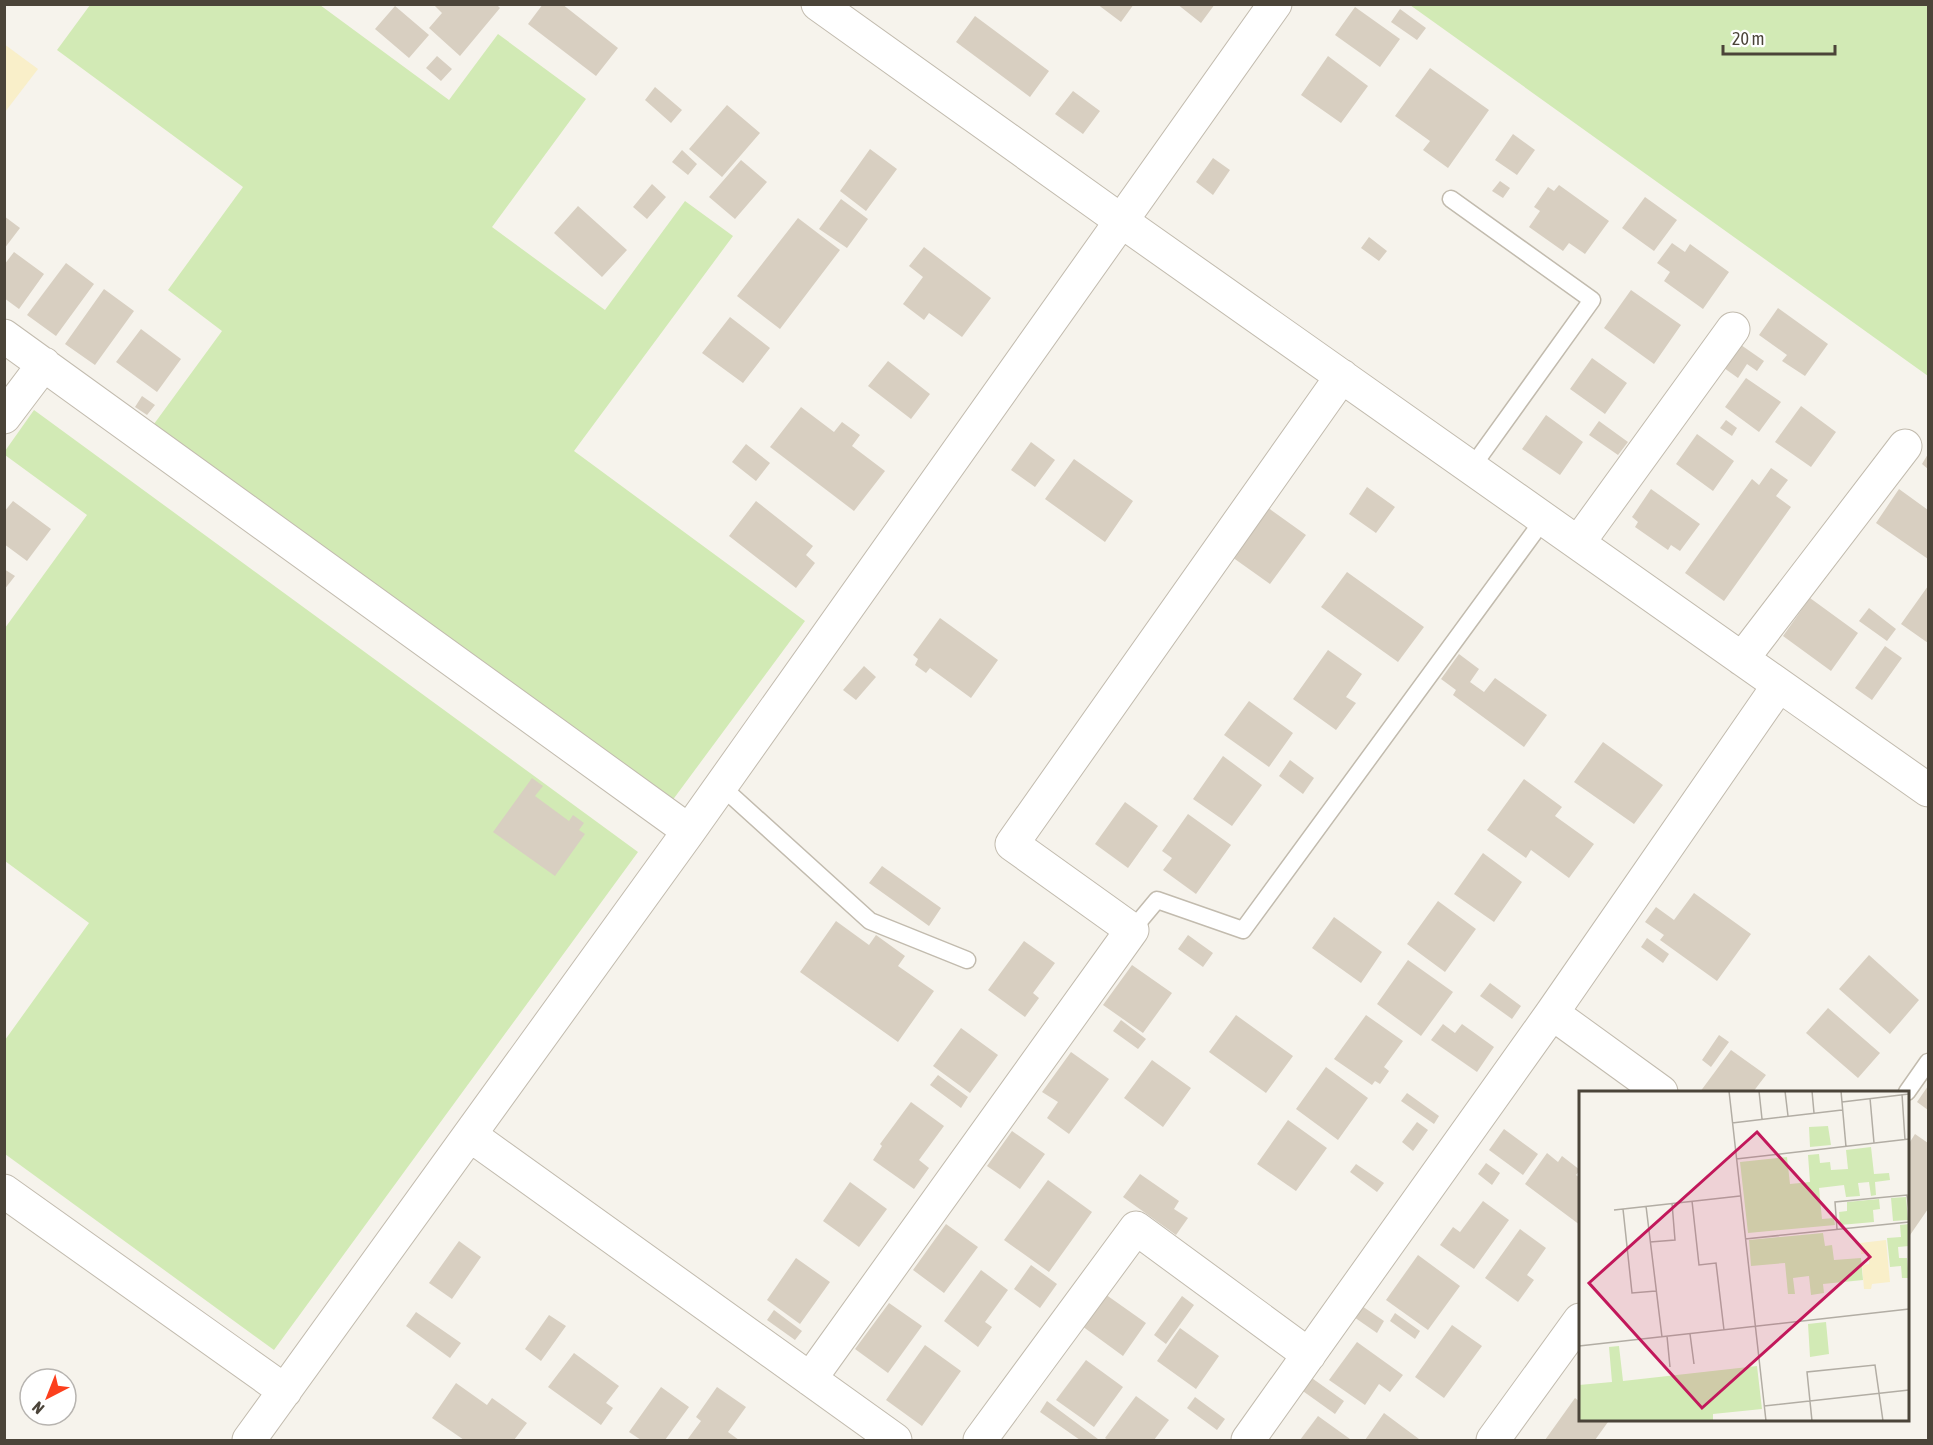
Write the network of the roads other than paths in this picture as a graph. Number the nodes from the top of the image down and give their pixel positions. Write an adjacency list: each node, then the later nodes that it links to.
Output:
1 (818, 4): 4 (street)
2 (1275, 4): 4 (street)
3 (1451, 199): 11 (lane)
4 (1120, 220): 8 (street); 16 (street)
5 (1733, 329): 13 (street)
6 (4, 336): 7 (street)
7 (44, 364): 9 (street); 18 (street)
8 (1342, 376): 11 (street); 19 (street)
9 (4, 417)
10 (1905, 446): 14 (street)
11 (1472, 467): 12 (street)
12 (1544, 519): 13 (street); 19 (lane)
13 (1578, 543): 14 (street)
14 (1742, 659): 15 (street)
15 (1779, 685): 17 (street); 21 (street)
16 (721, 786): 18 (street); 20 (lane)
17 (1929, 790)
18 (689, 831): 25 (street)
19 (1132, 930): 29 (street)
20 (967, 960)
21 (1552, 1013): 23 (street); 28 (street)
22 (1929, 1062): 24 (lane)
23 (1660, 1091)
24 (1907, 1091)
25 (470, 1135): 29 (street); 30 (street)
26 (4, 1191): 30 (street)
27 (1579, 1323): 35 (street)
28 (1309, 1355): 33 (street); 34 (street)
29 (810, 1379): 32 (street)
30 (285, 1391): 31 (street)
31 (249, 1440)
32 (895, 1440)
33 (980, 1440)
34 (1248, 1440)
35 (1493, 1440)

